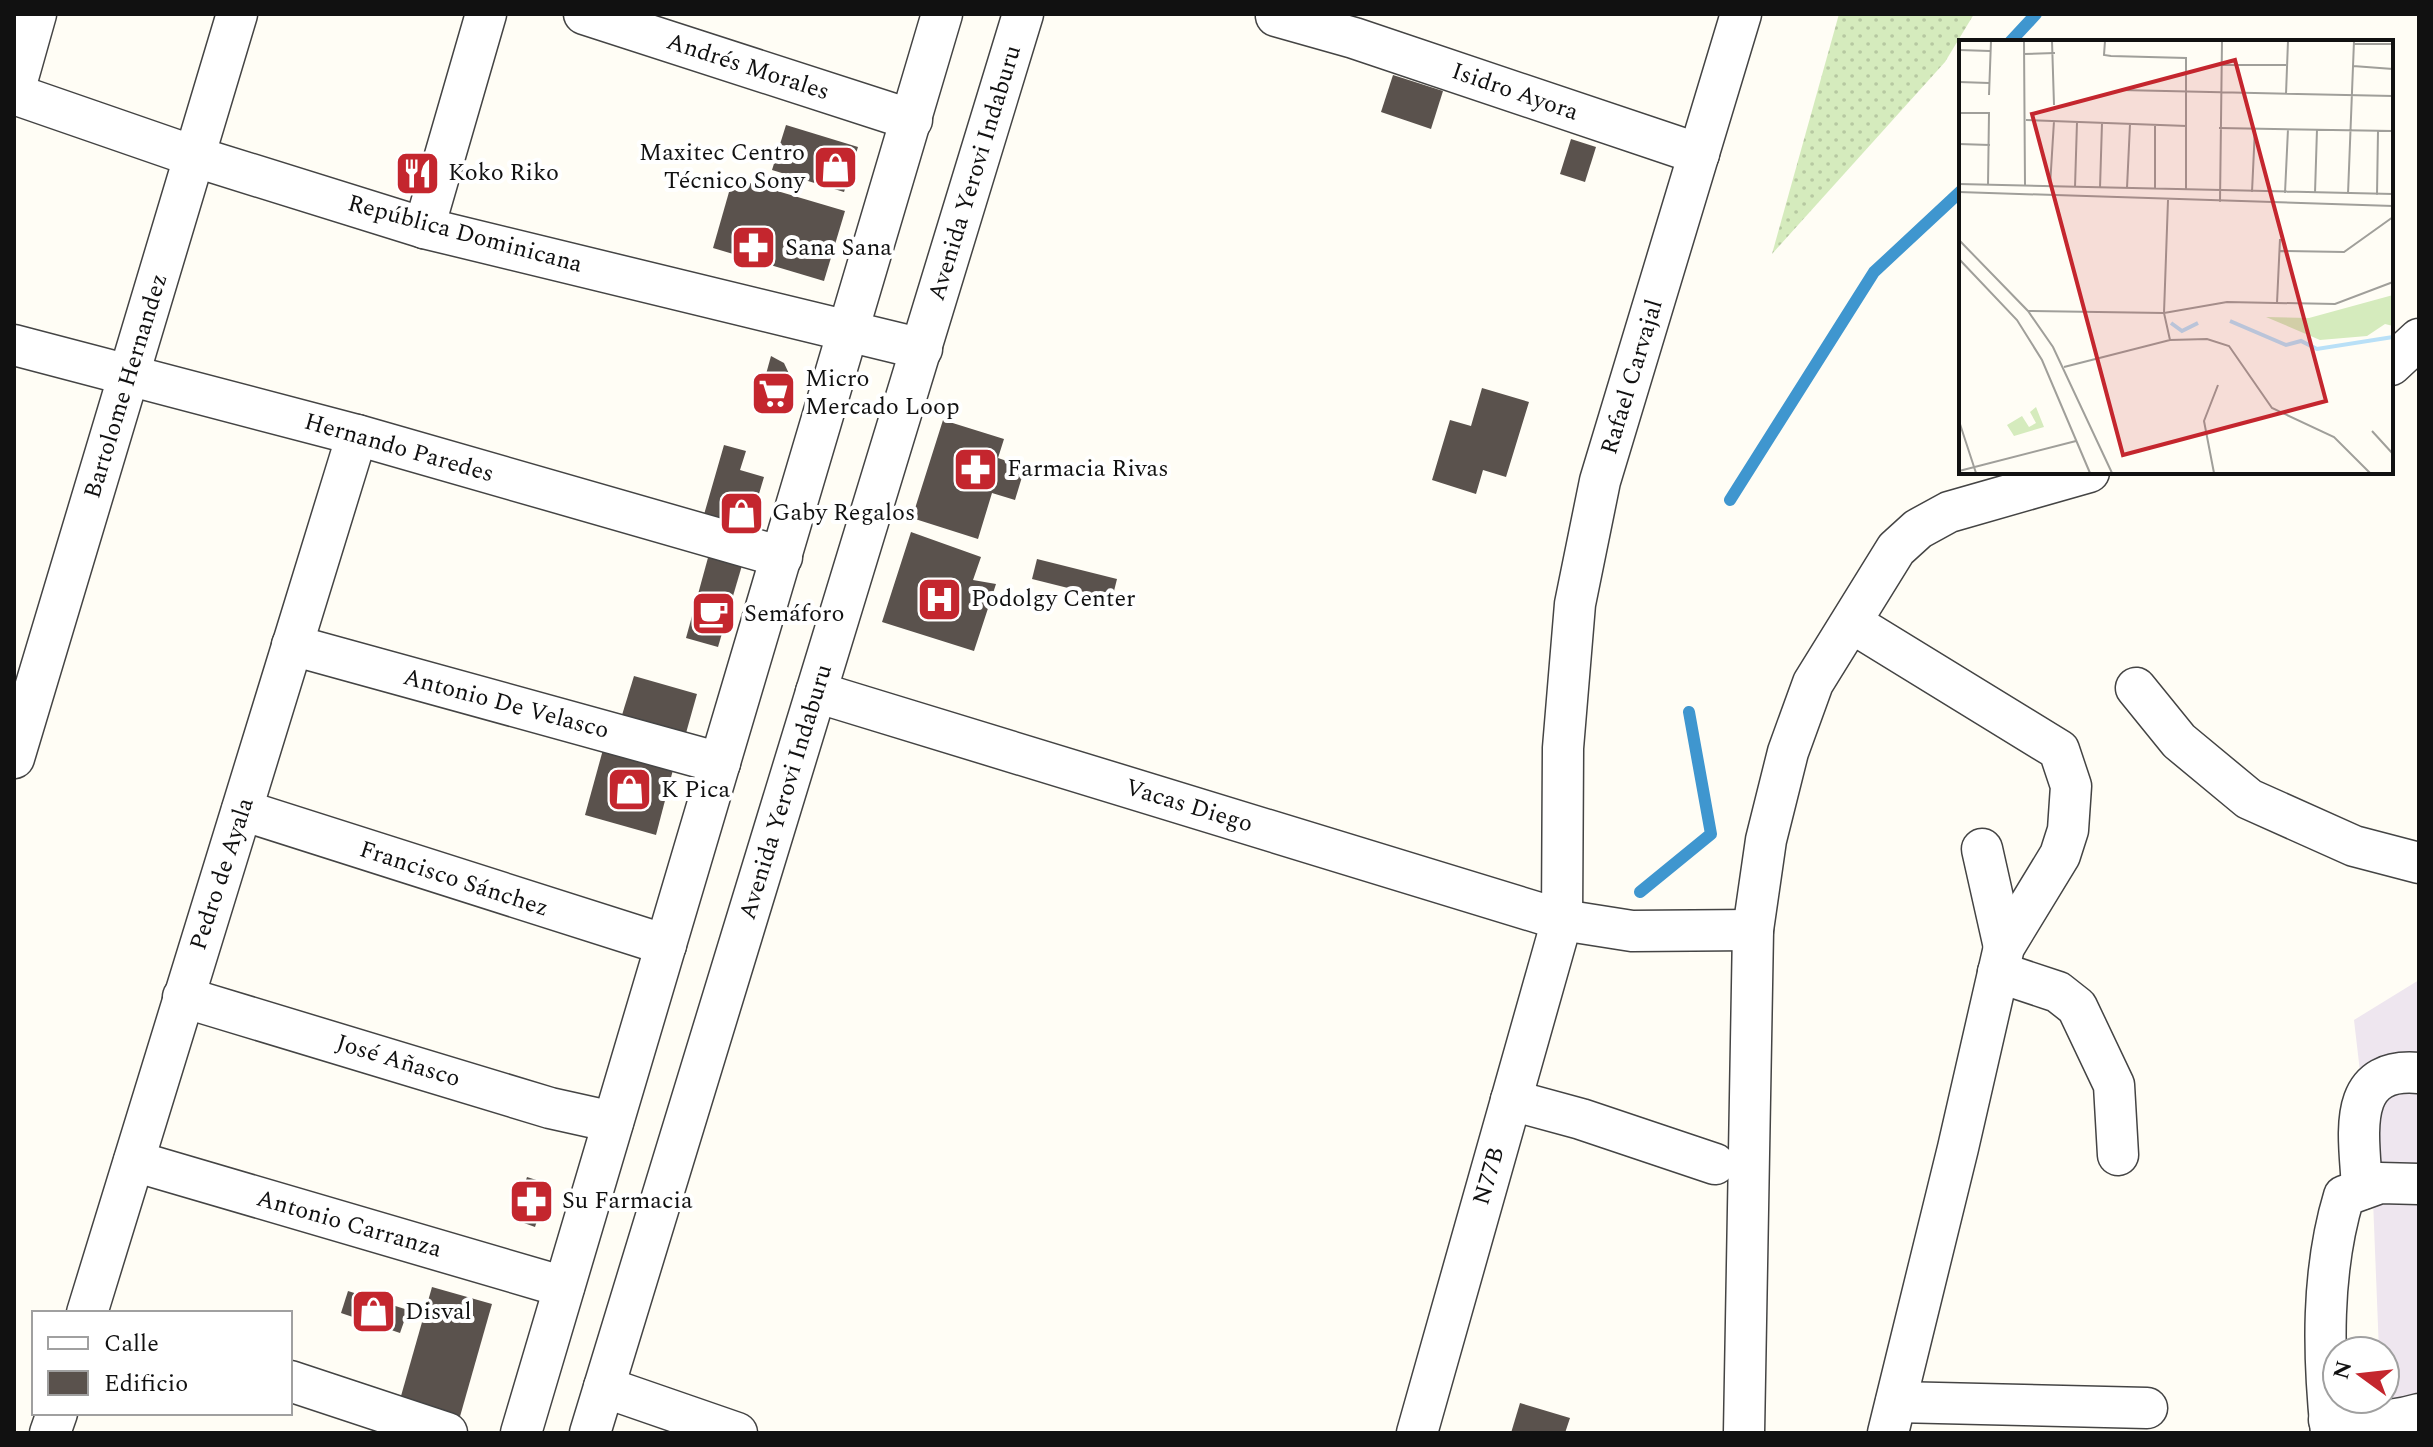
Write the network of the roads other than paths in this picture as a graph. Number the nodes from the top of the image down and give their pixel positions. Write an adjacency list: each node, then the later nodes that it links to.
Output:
1 (36, 14): 10 (street)
2 (237, 14): 13 (street, Bartolome Hernandez)
3 (486, 14): 14 (street)
4 (584, 14): 11 (street, Andrés Morales)
5 (942, 14): 11 (street)
6 (1023, 14): 18 (street, Avenida Yerovi Indaburu)
7 (1741, 14): 12 (street, Rafael Carvajal)
8 (1276, 16): 9 (street, Isidro Ayora)
9 (1358, 26): 12 (street, Isidro Ayora)
10 (14, 93): 13 (street, República Dominicana)
11 (912, 120): 15 (street)
12 (1699, 154): 33 (street, Rafael Carvajal)
13 (196, 157): 14 (street, República Dominicana); 20 (street, Bartolome Hernandez)
14 (424, 228): 15 (street, República Dominicana)
15 (849, 329): 18 (street, República Dominicana); 23 (street)
16 (2419, 339): 19 (street)
17 (14, 345): 20 (street, Hernando Paredes)
18 (922, 349): 27 (street, Avenida Yerovi Indaburu)
19 (2393, 363)
20 (129, 374): 21 (street, Hernando Paredes); 28 (street, Bartolome Hernandez)
21 (357, 435): 23 (street, Hernando Paredes); 25 (street, Pedro de Ayala)
22 (2082, 474): 24 (street)
23 (782, 557): 29 (street)
24 (1852, 623): 34 (street); 36 (street)
25 (292, 645): 29 (street, Antonio De Velasco); 30 (street, Pedro de Ayala)
26 (2136, 688): 32 (street)
27 (816, 692): 33 (street, Vacas Diego); 49 (street, Avenida Yerovi Indaburu)
28 (14, 758)
29 (720, 763): 35 (street)
30 (242, 810): 35 (street, Francisco Sánchez); 37 (street, Pedro de Ayala)
31 (1982, 849): 36 (street)
32 (2419, 863)
33 (1562, 920): 34 (street, Vacas Diego); 39 (street, N77B)
34 (1753, 930): 59 (street)
35 (666, 945): 40 (street)
36 (2001, 959): 41 (street); 51 (street)
37 (183, 997): 40 (street, José Añasco); 42 (street, Pedro de Ayala)
38 (2419, 1073): 45 (street)
39 (1511, 1100): 43 (street); 58 (street, N77B)
40 (613, 1122): 46 (street)
41 (2118, 1155)
42 (134, 1161): 46 (street, Antonio Carranza); 47 (street, Pedro de Ayala)
43 (1715, 1164)
44 (2419, 1184): 45 (street)
45 (2362, 1189): 53 (street)
46 (564, 1287): 56 (street)
47 (88, 1311)
48 (292, 1382): 55 (street)
49 (604, 1387): 54 (street); 57 (street, Avenida Yerovi Indaburu)
50 (2147, 1408): 51 (street)
51 (1892, 1417)
52 (2406, 1422): 53 (street)
53 (2330, 1426)
54 (720, 1430)
55 (447, 1433)
56 (521, 1433)
57 (590, 1433)
58 (1417, 1433)
59 (1744, 1433)

